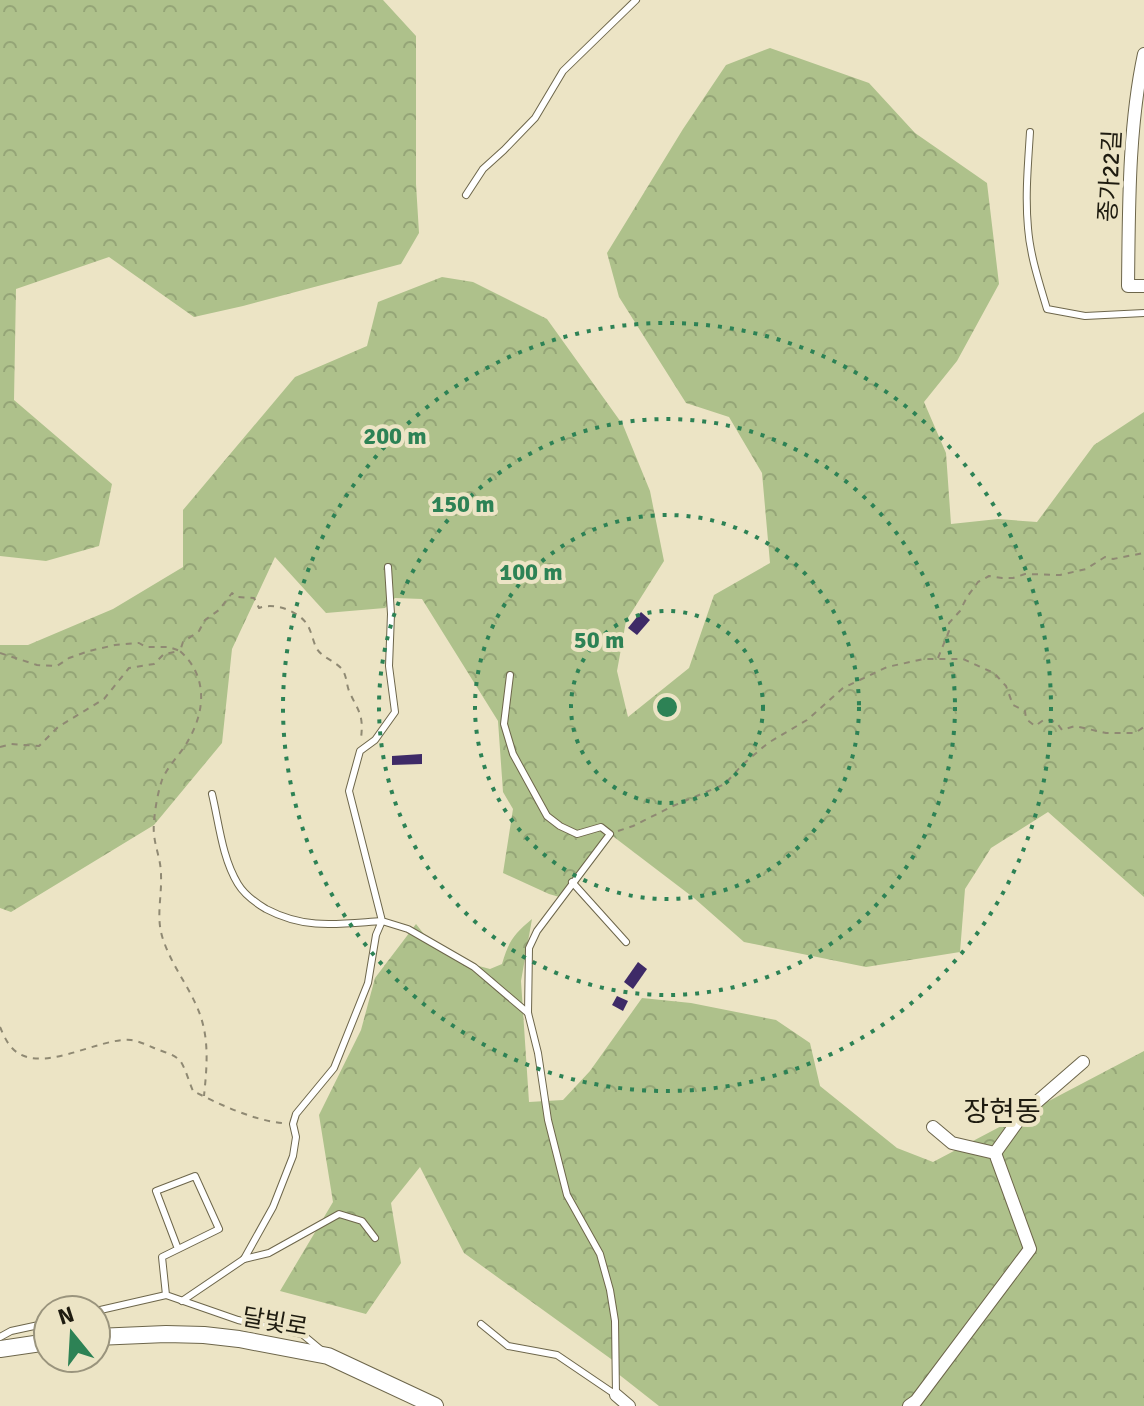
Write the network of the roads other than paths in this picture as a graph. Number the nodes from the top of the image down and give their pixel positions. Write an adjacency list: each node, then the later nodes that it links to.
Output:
1 (636, 0): 4 (lane)
2 (1144, 54): 5 (street, 종가22길)
3 (1030, 132): 6 (lane)
4 (466, 195)
5 (1144, 286)
6 (1144, 313)
7 (388, 567): 11 (lane)
8 (510, 675): 10 (lane)
9 (212, 794): 11 (lane)
10 (572, 882): 12 (lane); 13 (lane)
11 (382, 921): 13 (lane); 19 (lane)
12 (626, 942)
13 (528, 1013): 30 (lane)
14 (1083, 1062): 16 (street)
15 (933, 1127): 16 (street)
16 (995, 1153): 33 (street)
17 (375, 1238): 19 (lane)
18 (178, 1249): 18 (lane); 20 (lane)
19 (244, 1259): 21 (lane)
20 (166, 1295): 21 (lane); 22 (lane)
21 (182, 1301): 29 (lane)
22 (112, 1307)
23 (481, 1324): 30 (lane)
24 (32, 1326): 26 (lane)
25 (112, 1336): 29 (main road, 달빛로)
26 (0, 1337)
27 (32, 1344): 28 (main road)
28 (0, 1349)
29 (328, 1356): 31 (main road, 달빛로)
30 (616, 1395): 32 (street)
31 (435, 1406)
32 (629, 1406)
33 (909, 1406)

